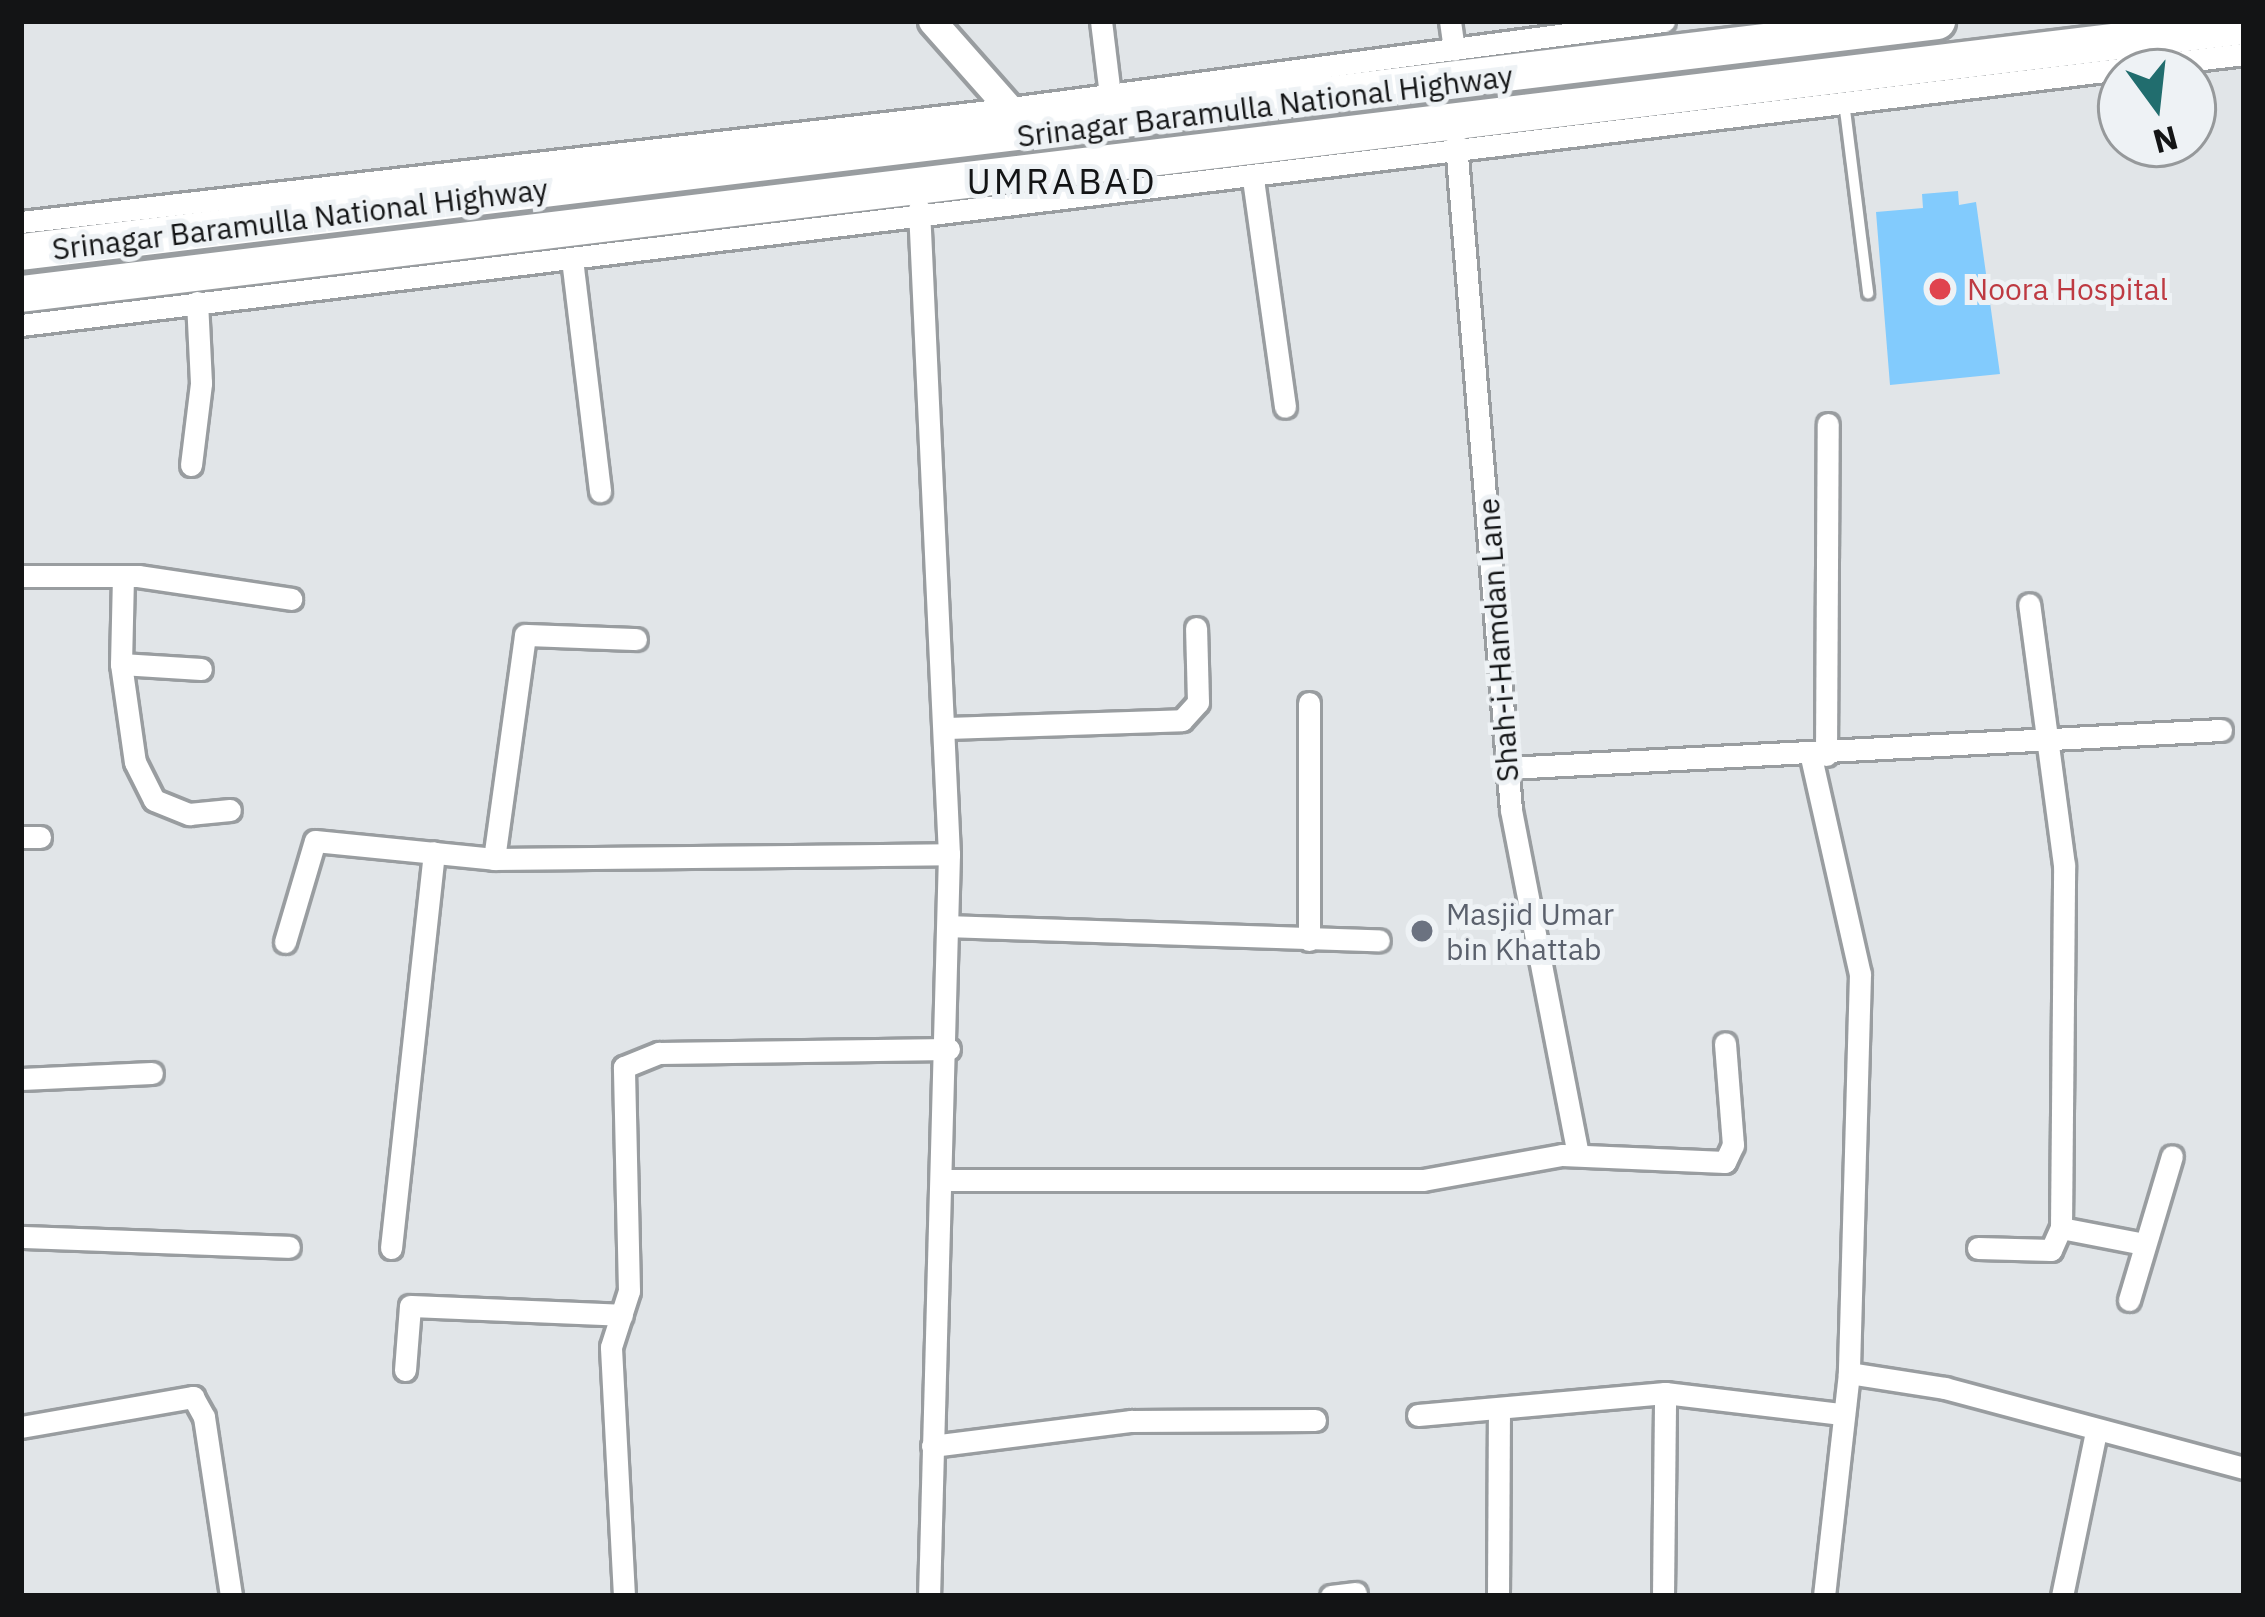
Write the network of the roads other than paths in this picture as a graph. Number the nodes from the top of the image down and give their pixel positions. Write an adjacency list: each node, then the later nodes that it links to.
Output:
1 (932, 21): 13 (street)
2 (1101, 21): 11 (street)
3 (1450, 21): 8 (street)
4 (1936, 21): 6 (highway, Srinagar Baramulla National Highway)
5 (2244, 26): 10 (highway)
6 (1655, 33): 7 (highway, Srinagar Baramulla National Highway)
7 (1553, 41): 8 (street); 15 (highway, Srinagar Baramulla National Highway)
8 (1454, 50): 11 (street)
9 (2244, 54): 10 (street)
10 (1961, 74): 12 (street); 14 (highway)
11 (1110, 95): 13 (street)
12 (1844, 102): 14 (street); 21 (lane)
13 (1010, 108): 15 (street)
14 (1455, 136): 16 (street); 17 (highway); 42 (street, Shah-i-Hamdan Lane)
15 (600, 170): 18 (street); 19 (highway, Srinagar Baramulla National Highway)
16 (1253, 178): 17 (street); 25 (street)
17 (919, 205): 20 (street); 22 (highway); 38 (street)
18 (21, 222)
19 (21, 252)
20 (572, 259): 23 (street); 28 (street)
21 (1868, 293)
22 (21, 294)
23 (197, 302): 24 (street); 27 (street)
24 (21, 325)
25 (1285, 406)
26 (1828, 424): 41 (street)
27 (191, 465)
28 (600, 491)
29 (21, 575): 30 (street)
30 (123, 576): 31 (street); 35 (street)
31 (291, 599)
32 (2029, 604): 40 (street)
33 (1196, 628): 38 (street)
34 (636, 639): 46 (street)
35 (121, 664): 36 (street); 43 (street)
36 (201, 669)
37 (1309, 704): 48 (street)
38 (947, 728): 45 (street)
39 (2221, 730): 40 (street)
40 (2052, 741): 41 (street); 58 (street)
41 (1818, 756): 42 (street); 67 (street)
42 (1508, 768): 55 (street, Shah-i-Hamdan Lane)
43 (230, 810)
44 (434, 852): 46 (street); 50 (street); 62 (street)
45 (950, 854): 46 (street); 47 (street)
46 (494, 859)
47 (948, 926): 48 (street); 52 (street)
48 (1309, 940): 49 (street)
49 (1379, 940)
50 (285, 942)
51 (1725, 1043): 55 (street)
52 (949, 1049): 57 (street); 65 (street)
53 (152, 1072): 54 (street)
54 (21, 1079)
55 (1578, 1155): 57 (street)
56 (2172, 1156): 60 (street)
57 (943, 1180): 75 (street)
58 (2061, 1228): 60 (street); 63 (street)
59 (21, 1237): 61 (street)
60 (2144, 1244): 64 (street)
61 (289, 1247)
62 (392, 1248)
63 (1978, 1248)
64 (2128, 1300)
65 (622, 1315): 66 (street); 79 (street)
66 (405, 1370)
67 (1849, 1373): 70 (street); 74 (street)
68 (1665, 1393): 69 (street); 70 (street); 83 (street)
69 (1499, 1412): 71 (street); 82 (street)
70 (1840, 1414): 84 (street)
71 (1418, 1415)
72 (1315, 1420): 75 (street)
73 (21, 1427): 78 (street)
74 (2096, 1432): 76 (street); 85 (street)
75 (932, 1446): 80 (street)
76 (2244, 1468)
77 (1356, 1593): 81 (street)
78 (231, 1596)
79 (624, 1596)
80 (929, 1596)
81 (1331, 1596)
82 (1498, 1596)
83 (1663, 1596)
84 (1824, 1596)
85 (2062, 1596)

